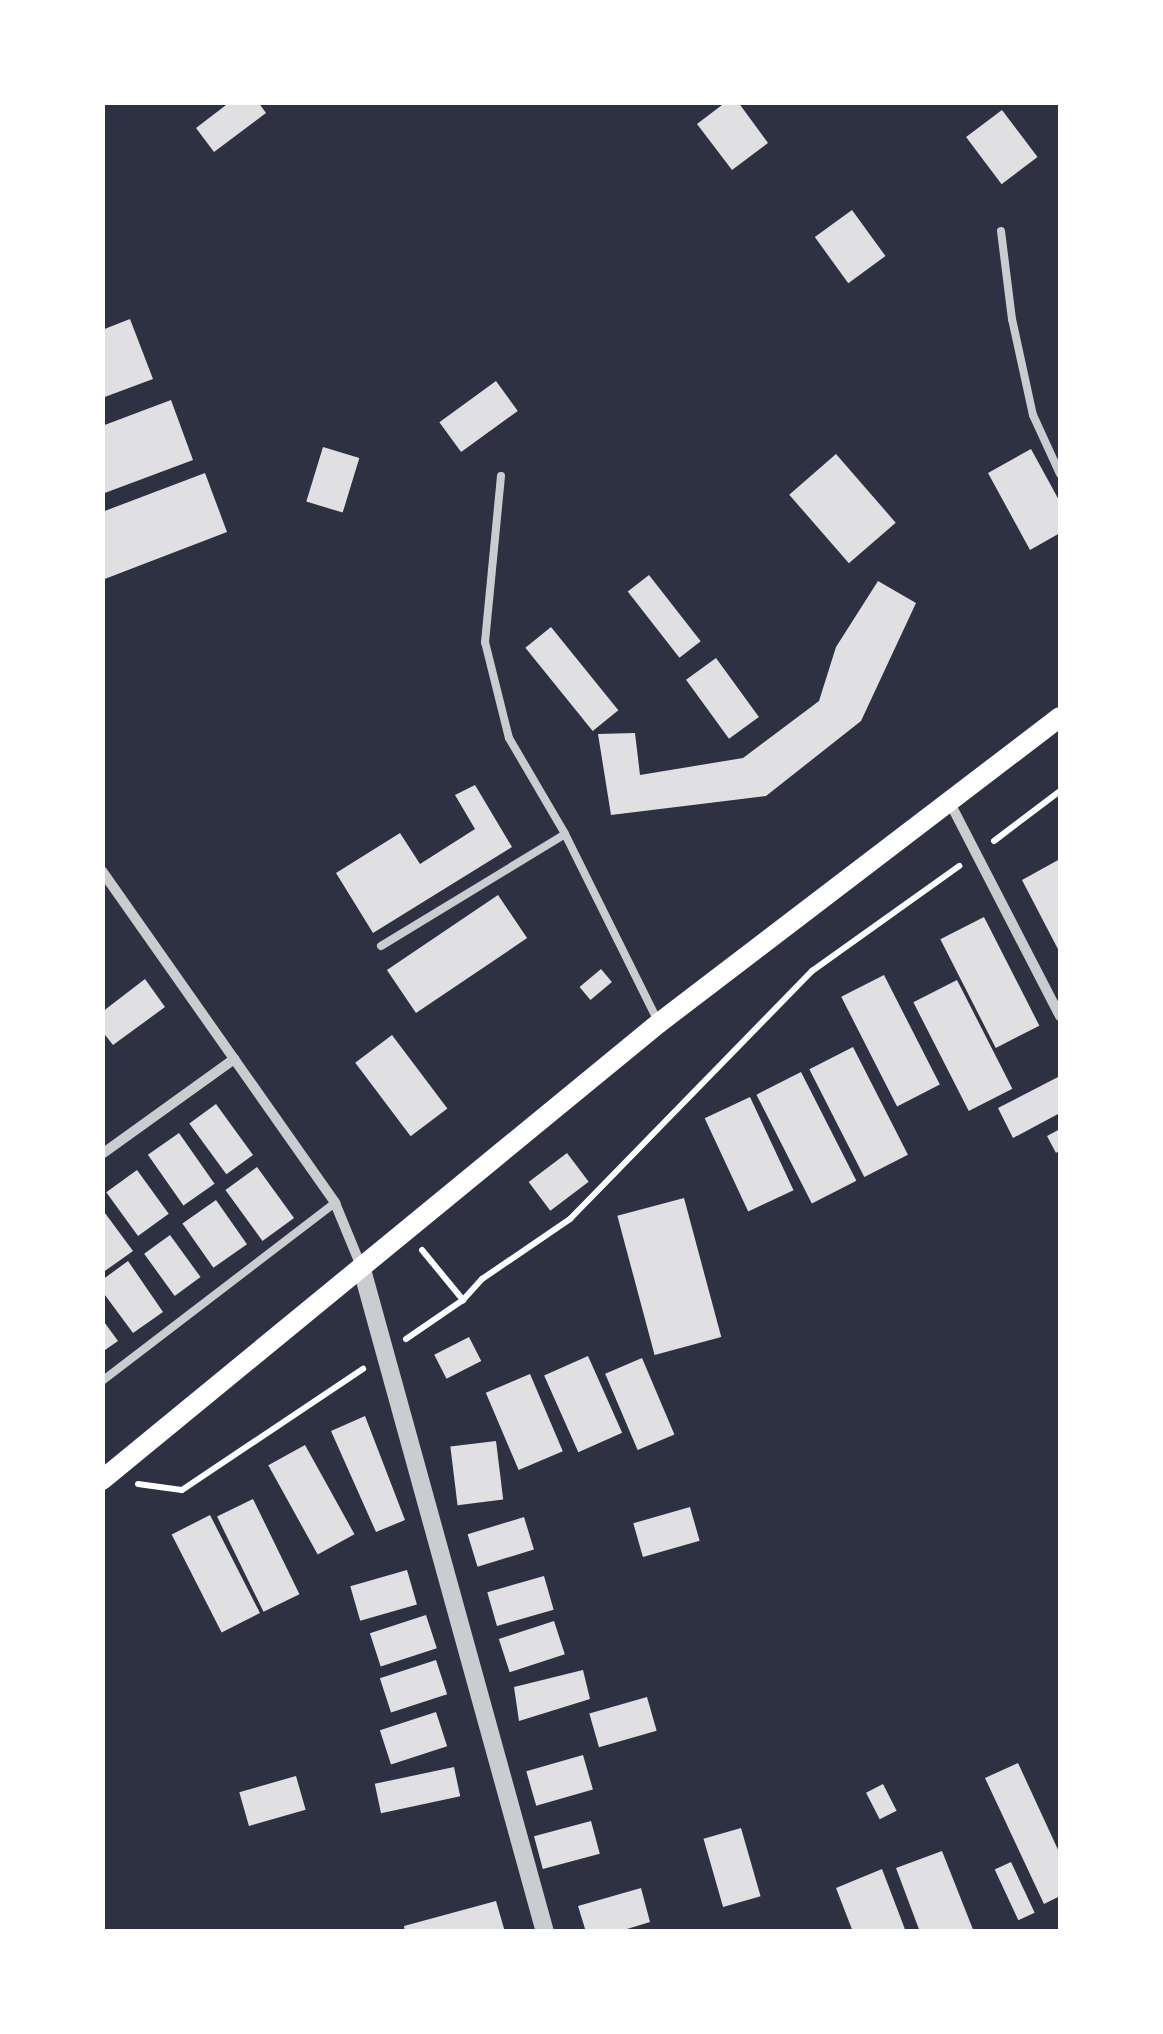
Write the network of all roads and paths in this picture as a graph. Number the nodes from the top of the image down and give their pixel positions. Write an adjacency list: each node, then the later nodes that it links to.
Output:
1 (1001, 232): 2 (lane)
2 (1060, 474)
3 (501, 476): 7 (lane)
4 (1060, 717): 6 (main road)
5 (1060, 791): 8 (path)
6 (950, 803): 8 (street); 12 (main road)
7 (565, 834): 10 (lane); 12 (lane)
8 (979, 854): 11 (street); 18 (path)
9 (102, 872): 13 (street)
10 (382, 946)
11 (1060, 1016)
12 (659, 1023): 16 (main road)
13 (234, 1059): 14 (street); 15 (street)
14 (102, 1154)
15 (335, 1203): 17 (street); 20 (lane)
16 (406, 1230): 17 (main road); 18 (path)
17 (361, 1266): 19 (street); 21 (main road)
18 (463, 1300): 19 (path)
19 (386, 1354): 22 (path); 23 (street)
20 (102, 1380)
21 (102, 1480)
22 (182, 1490)
23 (545, 1932)

